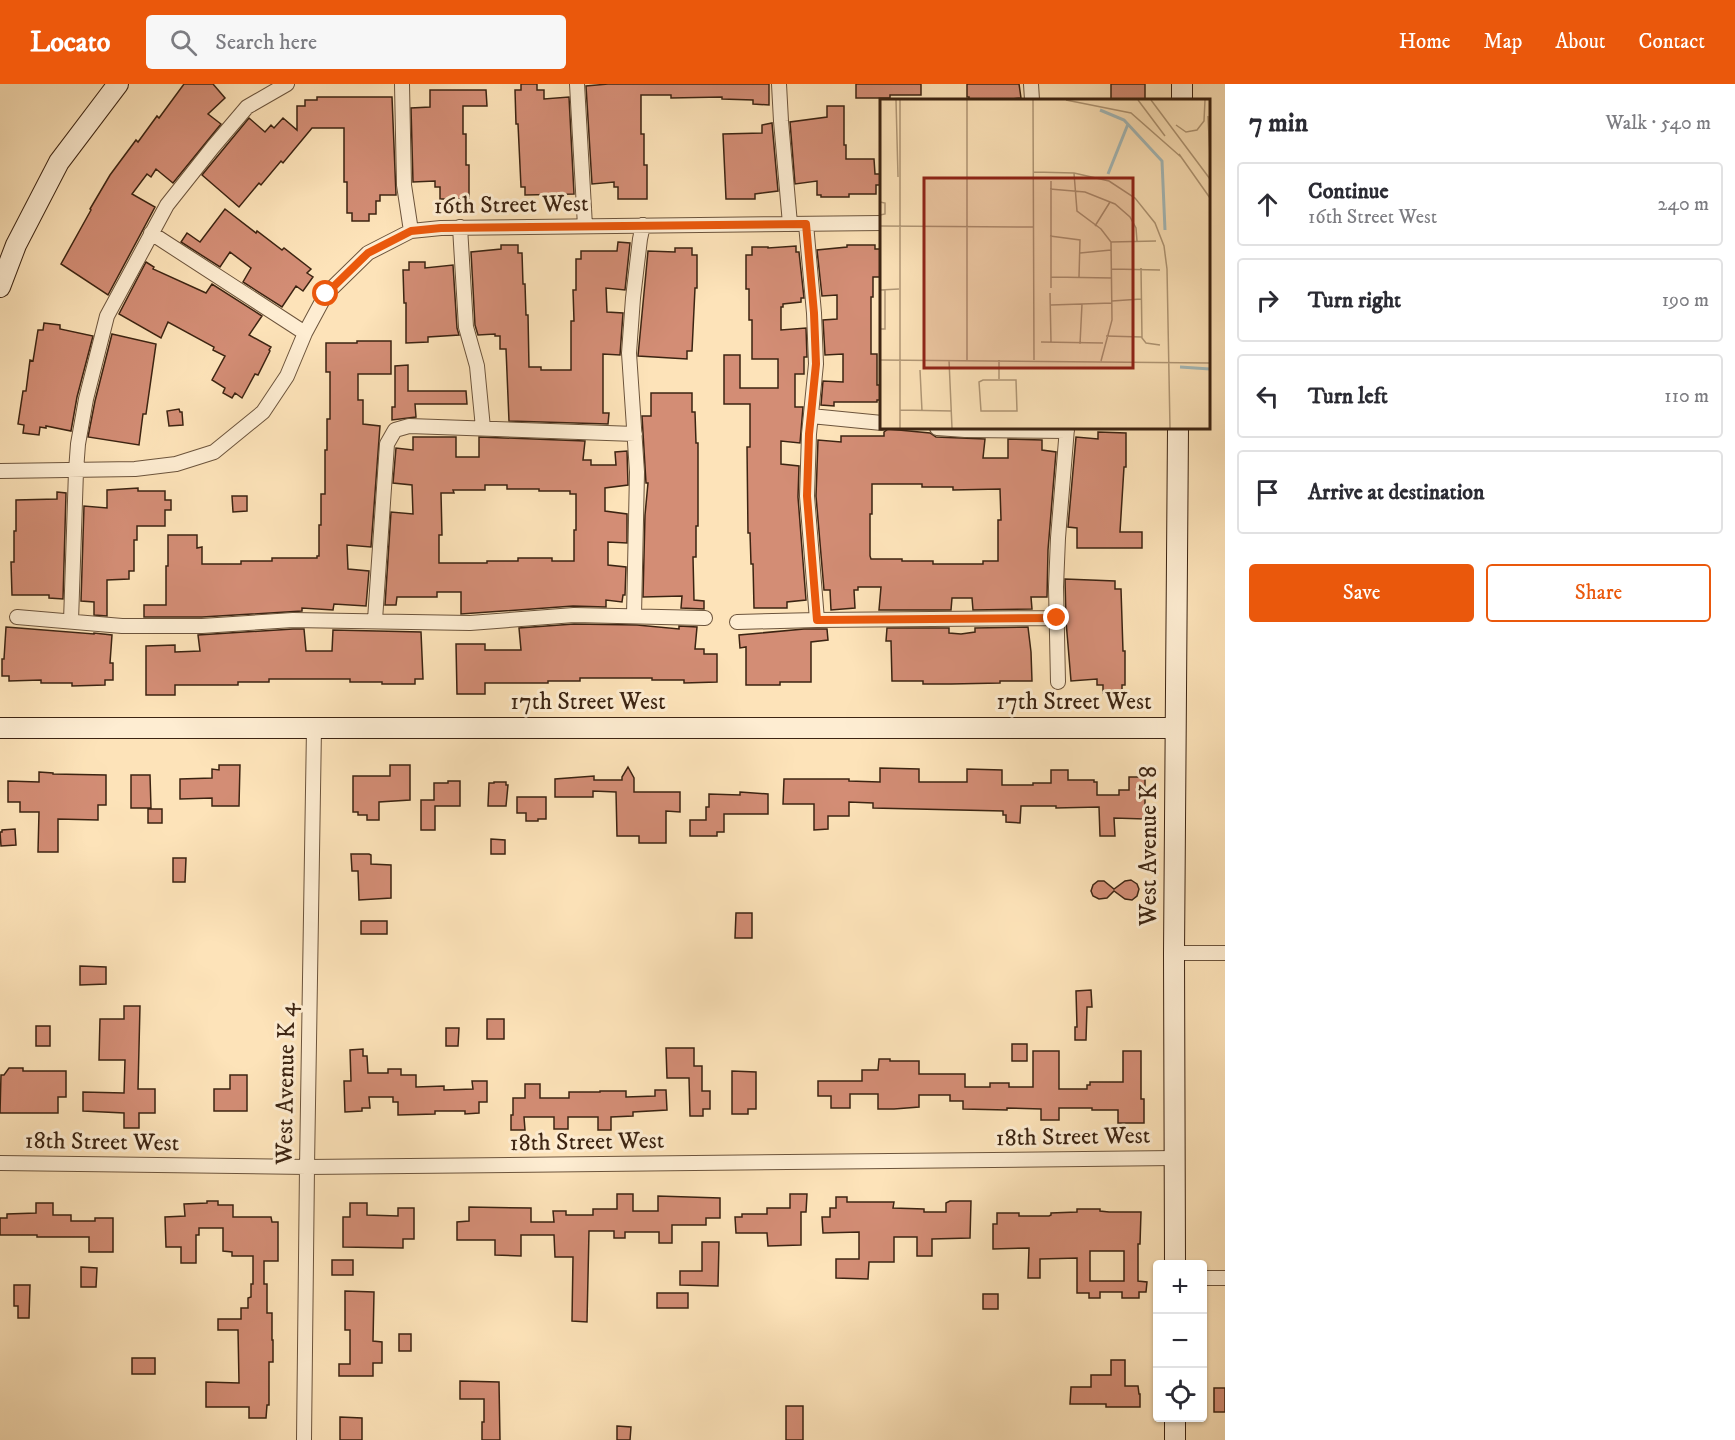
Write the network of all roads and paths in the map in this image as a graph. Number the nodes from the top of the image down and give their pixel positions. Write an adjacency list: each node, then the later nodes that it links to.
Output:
1 (118, 84): 16 (street)
2 (286, 84): 15 (street)
3 (402, 84): 14 (street)
4 (577, 84): 12 (street)
5 (779, 84): 9 (street)
6 (1031, 84): 7 (street)
7 (1032, 99)
8 (880, 223): 10 (street, 16th Street West)
9 (790, 224): 10 (street, 16th Street West); 11 (street, 16th Street West)
10 (806, 224): 18 (street)
11 (643, 225): 12 (street, 16th Street West); 24 (street)
12 (585, 226): 13 (street, 16th Street West)
13 (460, 227): 14 (street, 16th Street West); 20 (street)
14 (411, 231): 17 (street, 16th Street West)
15 (151, 233): 17 (street); 26 (street)
16 (0, 287)
17 (305, 333): 26 (street, 16th Street West)
18 (811, 416): 19 (street); 32 (street)
19 (880, 423)
20 (483, 428): 24 (street); 31 (street)
21 (951, 429): 22 (street)
22 (1067, 429): 30 (street)
23 (1178, 429): 37 (street, West Avenue K 8)
24 (634, 434): 27 (street)
25 (0, 471): 26 (street, 16th Street West)
26 (76, 471): 33 (street)
27 (634, 616): 29 (street); 31 (street)
28 (17, 617): 33 (street)
29 (705, 618)
30 (1057, 618): 32 (street); 35 (street)
31 (375, 620): 33 (street)
32 (817, 620): 34 (street)
33 (71, 621)
34 (737, 622)
35 (1058, 682)
36 (314, 728): 37 (street, 17th Street West); 38 (street, 17th Street West); 43 (street, West Avenue K 4)
37 (1175, 728): 39 (street, West Avenue K 8)
38 (0, 729)
39 (1174, 953): 40 (street); 41 (street, West Avenue K 8)
40 (1225, 953)
41 (1175, 1158): 43 (street, 18th Street West); 44 (street, West Avenue K 8)
42 (0, 1163): 43 (street, 18th Street West)
43 (307, 1167): 48 (street, West Avenue K 4)
44 (1175, 1260)
45 (1207, 1278): 46 (street)
46 (1225, 1278)
47 (1175, 1422): 49 (street)
48 (304, 1440)
49 (1175, 1440)

